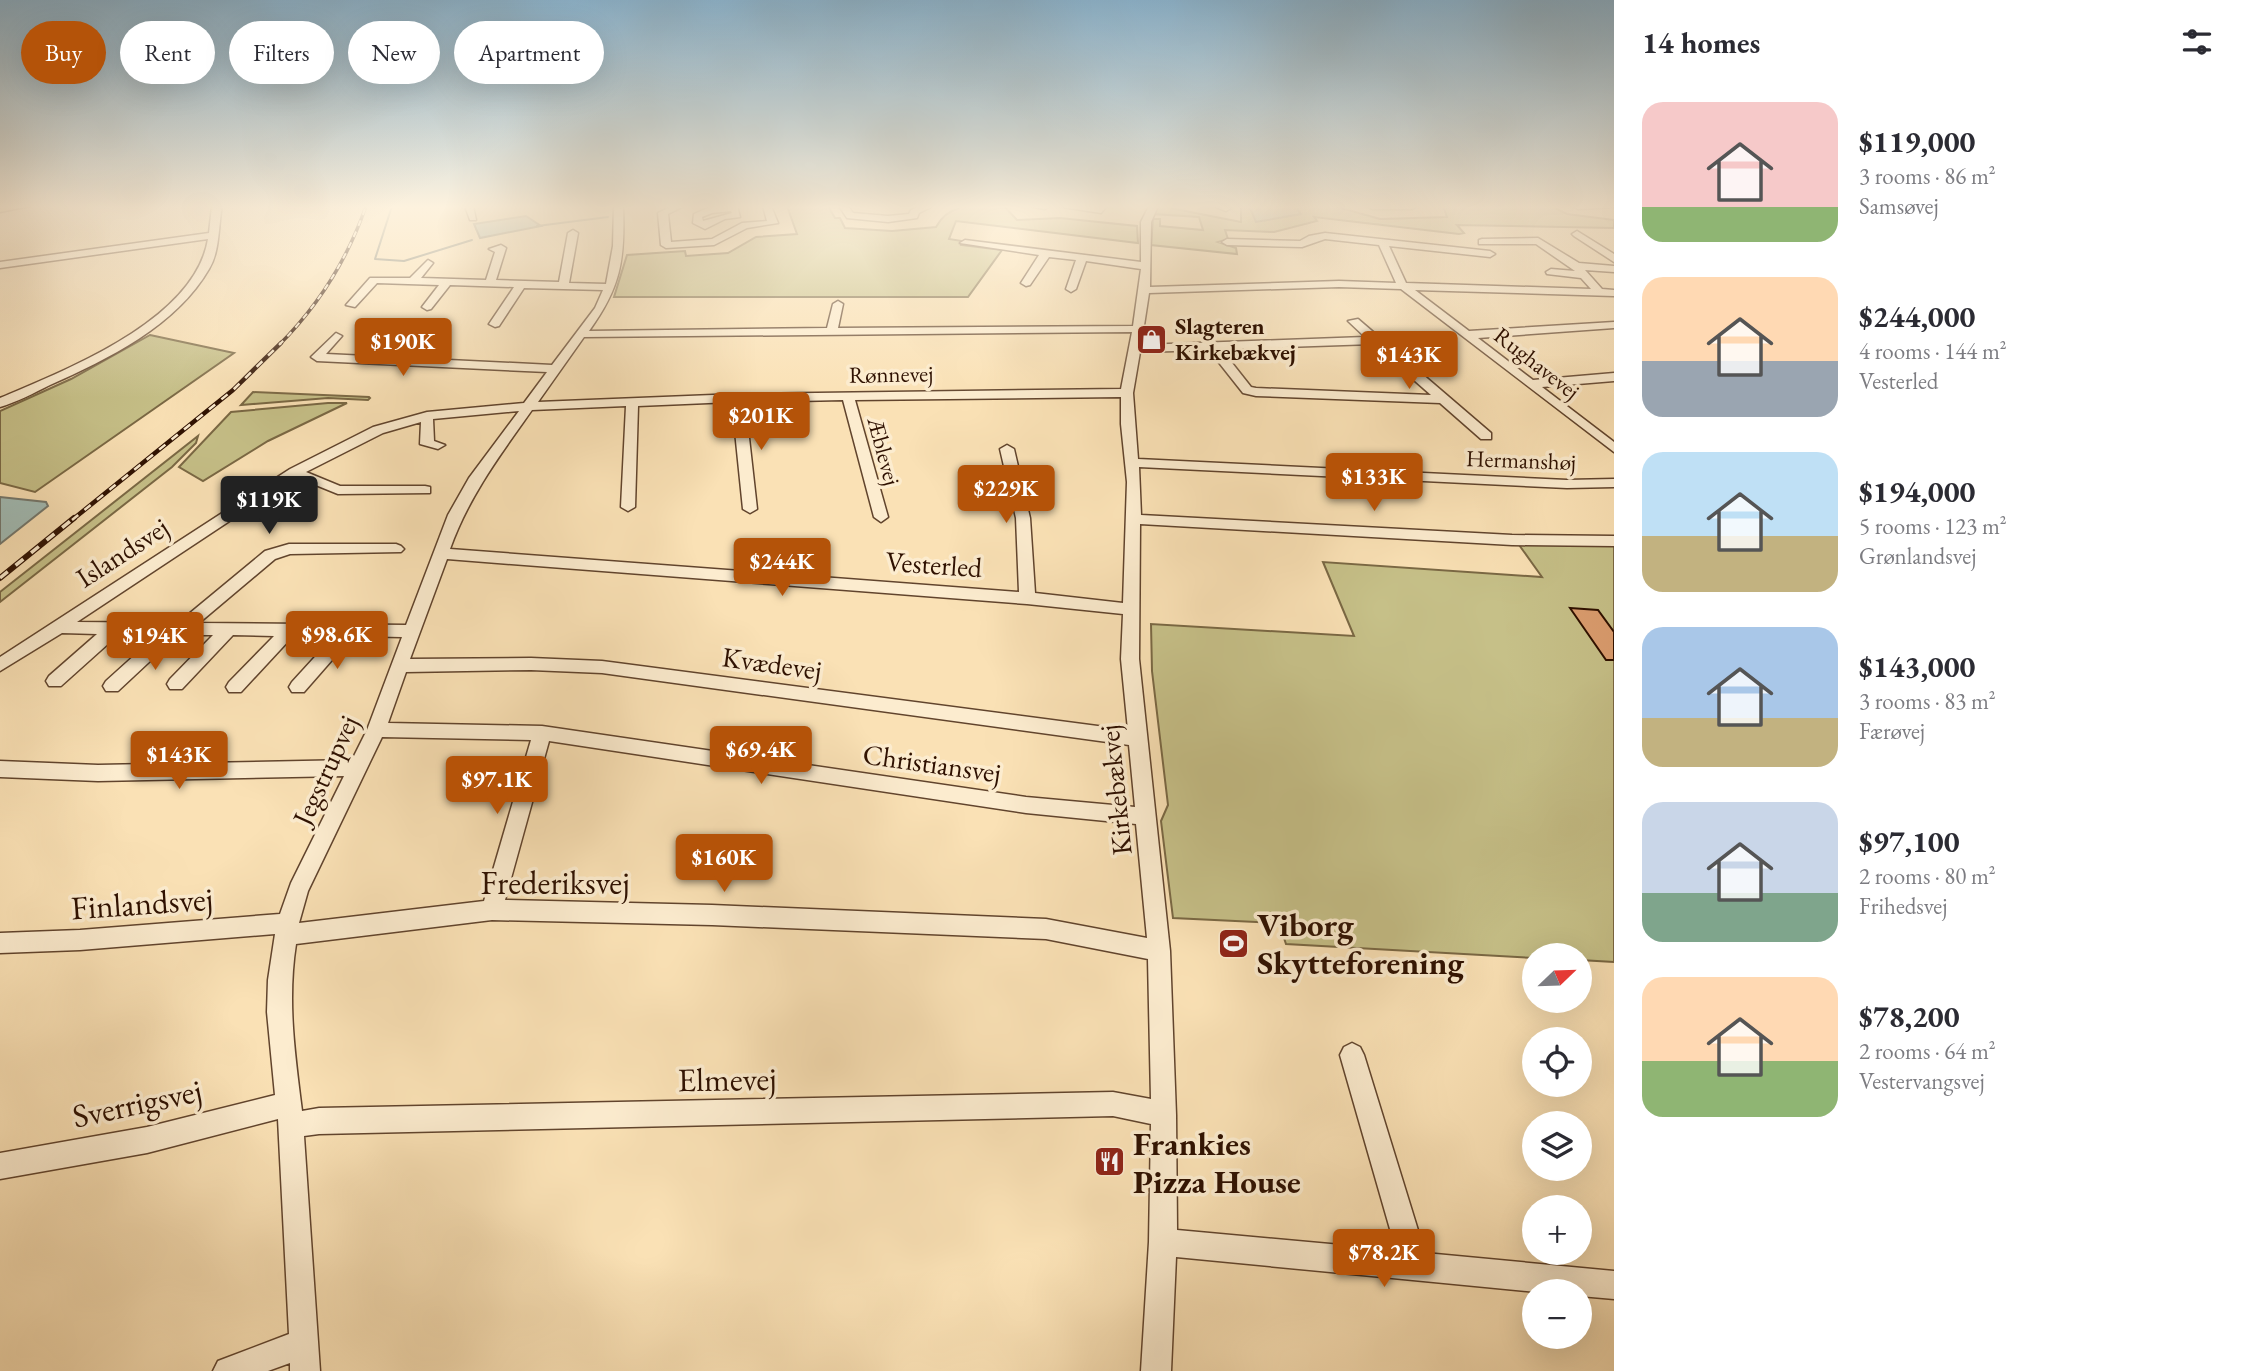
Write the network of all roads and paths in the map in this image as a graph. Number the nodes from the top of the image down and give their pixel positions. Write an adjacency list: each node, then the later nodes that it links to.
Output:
1 (203, 270): 47 (street)
2 (422, 270): 13 (street)
3 (494, 270): 15 (street)
4 (566, 270): 19 (street)
5 (615, 270): 20 (street, Jegstrupvej)
6 (1035, 270): 16 (street)
7 (1078, 270): 21 (street)
8 (1145, 270): 22 (street, Kirkebækvej)
9 (1395, 270): 18 (street)
10 (1580, 270): 12 (street)
11 (1551, 272): 12 (street)
12 (1585, 275): 23 (street)
13 (413, 281): 14 (street); 26 (street)
14 (447, 282): 15 (street); 27 (street)
15 (490, 283): 17 (street)
16 (1026, 283)
17 (521, 284): 19 (street); 29 (street)
18 (1402, 285): 22 (street); 23 (street); 34 (street, Rughavevej)
19 (562, 286): 20 (street)
20 (611, 287): 33 (street, Jegstrupvej)
21 (1071, 289)
22 (1145, 290): 31 (street, Kirkebækvej)
23 (1600, 292): 24 (street)
24 (1614, 293)
25 (838, 304): 32 (street)
26 (351, 305)
27 (427, 307)
28 (1354, 321): 36 (street)
29 (495, 324)
30 (1614, 325): 34 (street)
31 (1138, 329): 32 (street); 38 (street, Kirkebækvej)
32 (832, 331): 33 (street)
33 (581, 334): 39 (street, Jegstrupvej)
34 (1466, 335): 41 (street, Rughavevej)
35 (336, 336): 39 (street)
36 (1376, 340): 37 (street); 45 (street)
37 (1214, 348): 38 (street); 45 (street)
38 (1134, 349): 42 (street, Kirkebækvej)
39 (556, 369): 48 (street, Jegstrupvej)
40 (1614, 377): 41 (street)
41 (1531, 384): 51 (street, Rughavevej)
42 (1127, 393): 43 (street, Rønnevej); 54 (street, Kirkebækvej)
43 (848, 396): 44 (street, Rønnevej); 60 (street, Æblevej)
44 (738, 398): 46 (street, Rønnevej); 59 (street)
45 (1444, 399): 50 (street)
46 (632, 402): 48 (street, Rønnevej); 58 (street)
47 (0, 403)
48 (529, 406): 49 (street, Islandsvej); 64 (street, Jegstrupvej)
49 (427, 416): 52 (street); 55 (street, Islandsvej)
50 (1486, 436)
51 (1611, 443)
52 (438, 445)
53 (1007, 449): 65 (street)
54 (1132, 463): 56 (street, Hermanshøj); 61 (street, Kirkebækvej)
55 (295, 472): 57 (street); 67 (street, Islandsvej)
56 (1614, 482)
57 (425, 490)
58 (628, 507)
59 (750, 509)
60 (881, 517)
61 (1133, 519): 62 (street); 66 (street, Kirkebækvej)
62 (1614, 541)
63 (396, 549): 69 (street)
64 (439, 553): 65 (street, Vesterled); 73 (street, Jegstrupvej)
65 (1027, 598): 66 (street, Vesterled)
66 (1131, 609): 83 (street, Kirkebækvej)
67 (57, 626): 68 (street); 74 (street, Islandsvej)
68 (114, 629): 69 (street); 76 (street)
69 (177, 630): 70 (street); 78 (street)
70 (228, 630): 71 (street); 77 (street)
71 (288, 631): 72 (street); 79 (street)
72 (348, 631): 73 (street); 80 (street)
73 (411, 631): 75 (street, Jegstrupvej)
74 (0, 665)
75 (399, 666): 81 (street, Jegstrupvej); 83 (street, Kvædevej)
76 (55, 681)
77 (176, 684)
78 (111, 686)
79 (235, 687)
80 (298, 687)
81 (376, 730): 82 (street, Christiansvej); 84 (street, Jegstrupvej)
82 (542, 733): 86 (street, Christiansvej); 87 (street)
83 (1137, 739): 86 (street, Kirkebækvej)
84 (358, 768): 85 (street); 88 (street, Jegstrupvej)
85 (0, 769)
86 (1147, 817): 90 (street, Kirkebækvej)
87 (492, 910): 88 (street, Frederiksvej); 90 (street, Frederiksvej)
88 (287, 929): 89 (street, Finlandsvej); 92 (street, Jegstrupvej)
89 (0, 943)
90 (1159, 951): 93 (street, Kirkebækvej)
91 (1352, 1055): 96 (street)
92 (290, 1115): 93 (street, Elmevej); 94 (street, Sverrigsvej); 98 (street, Jegstrupvej)
93 (1164, 1115): 95 (street, Kirkebækvej)
94 (0, 1166)
95 (1163, 1242): 96 (street); 100 (street, Kirkebækvej)
96 (1415, 1267): 97 (street)
97 (1614, 1285)
98 (305, 1357): 99 (street)
99 (228, 1371)
100 (1156, 1371)

